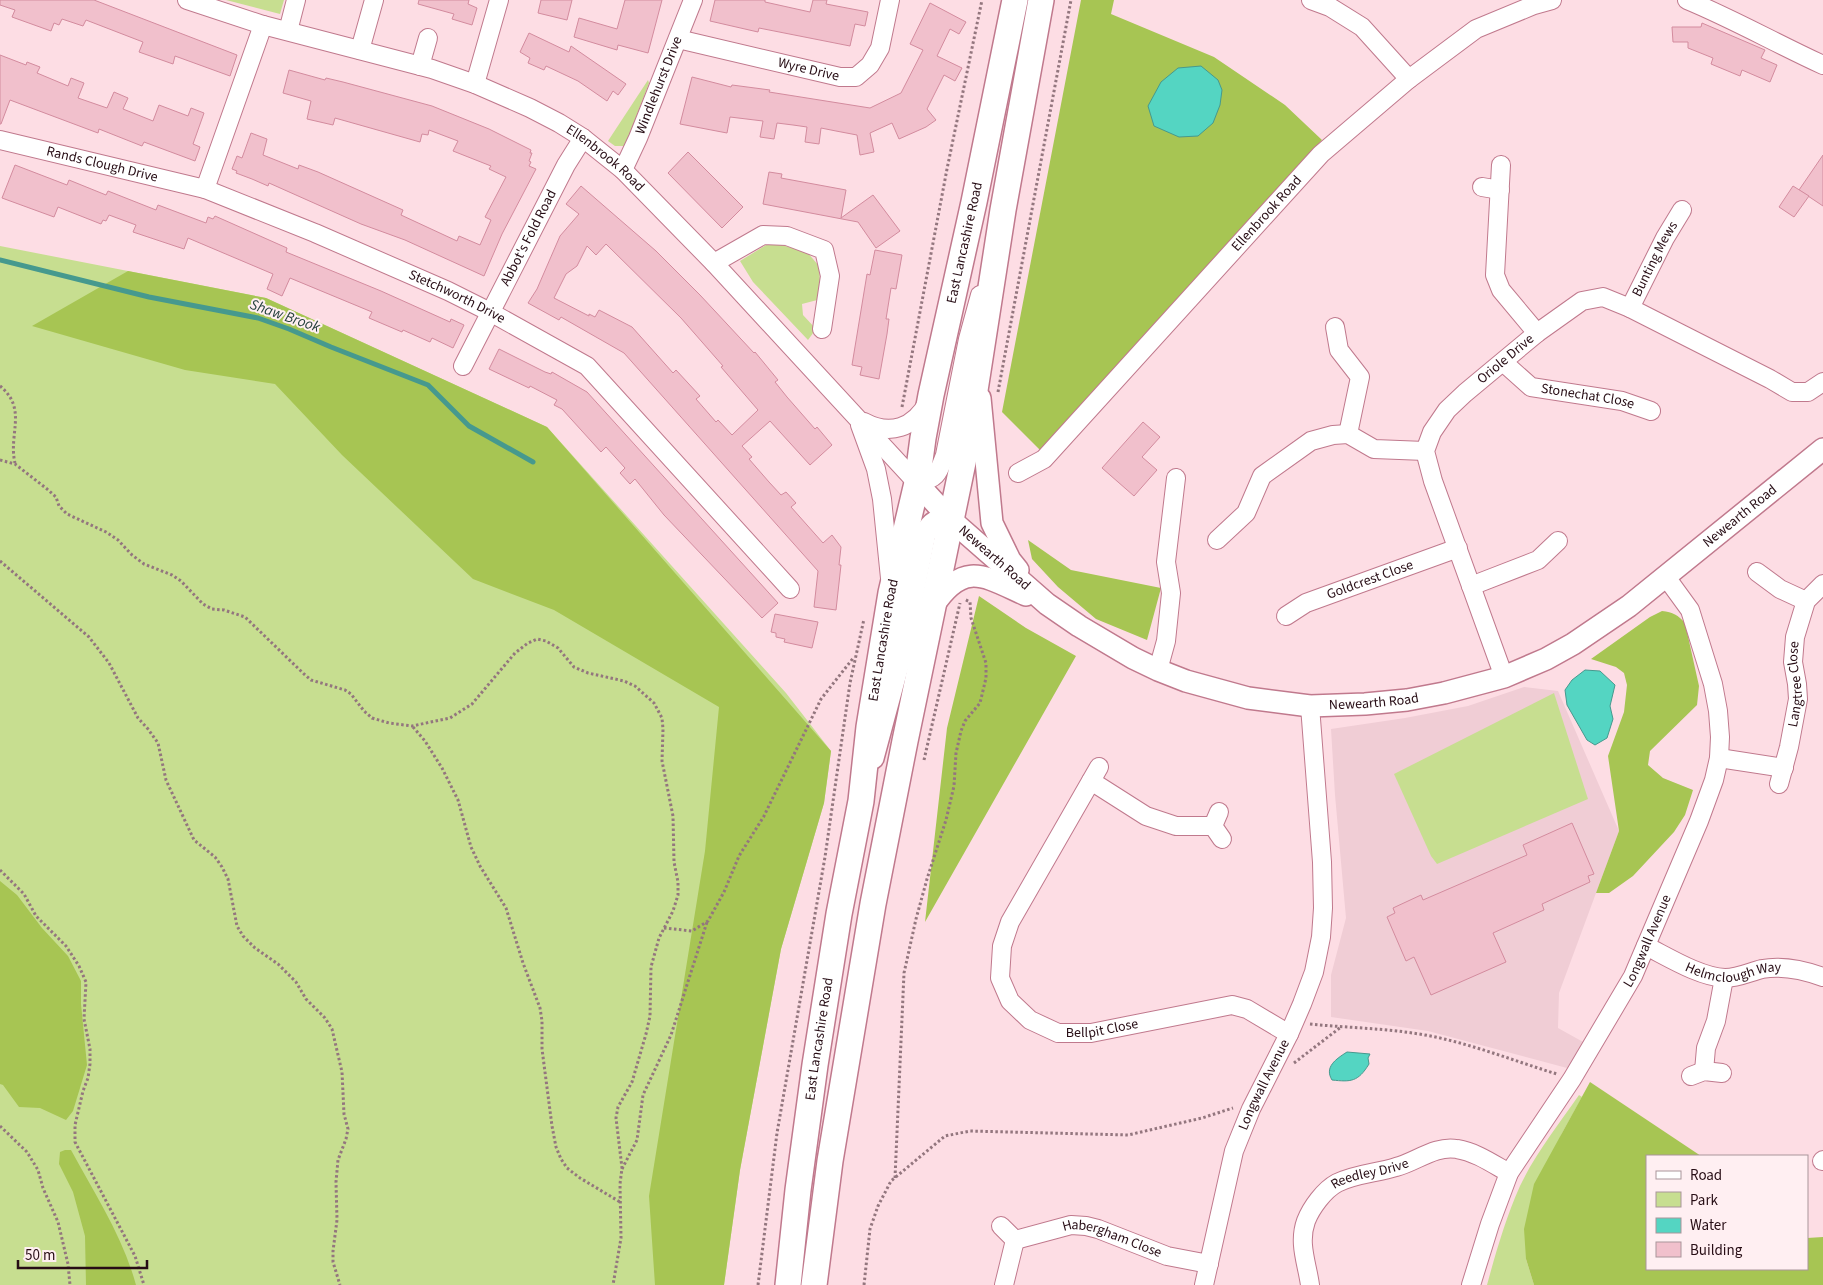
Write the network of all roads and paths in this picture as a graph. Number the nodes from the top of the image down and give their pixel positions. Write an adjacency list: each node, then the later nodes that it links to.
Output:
1 (187, 0): 14 (street, Ellenbrook Road)
2 (296, 0): 15 (street)
3 (374, 0): 18 (street)
4 (499, 0): 22 (street)
5 (693, 0): 17 (street, Windlehurst Drive)
6 (890, 0): 17 (street, Wyre Drive)
7 (982, 0): 45 (path)
8 (1015, 0): 43 (highway, East Lancashire Road)
9 (1041, 0): 30 (highway)
10 (1072, 0): 44 (path)
11 (1311, 0): 21 (street)
12 (1552, 0): 21 (street, Ellenbrook Road)
13 (1687, 0): 19 (street)
14 (262, 24): 15 (street, Ellenbrook Road); 28 (street)
15 (288, 31): 18 (street, Ellenbrook Road)
16 (428, 38): 20 (street)
17 (678, 39): 26 (street, Windlehurst Drive)
18 (360, 50): 20 (street, Ellenbrook Road)
19 (1823, 65)
20 (420, 66): 22 (street, Ellenbrook Road)
21 (1409, 78): 53 (street, Ellenbrook Road)
22 (475, 84): 23 (street, Ellenbrook Road)
23 (583, 138): 26 (street, Ellenbrook Road); 34 (street, Abbot's Fold Road)
24 (0, 140): 28 (street, Rands Clough Drive)
25 (1500, 165): 29 (street)
26 (623, 170): 32 (street, Ellenbrook Road)
27 (1482, 187): 29 (street)
28 (205, 189): 34 (street, Stetchworth Drive)
29 (1500, 190): 37 (street)
30 (1003, 210): 40 (highway); 55 (street)
31 (1682, 210): 33 (street, Bunting Mews)
32 (714, 263): 36 (street); 47 (street, Ellenbrook Road)
33 (1630, 308): 37 (street, Oriole Drive); 41 (street, Oriole Drive)
34 (490, 312): 39 (street, Abbot's Fold Road); 65 (street, Stetchworth Drive)
35 (1335, 327): 48 (street)
36 (822, 329)
37 (1537, 333): 38 (street, Oriole Drive)
38 (1503, 362): 46 (street, Stonechat Close); 50 (street, Oriole Drive)
39 (463, 366)
40 (979, 370): 56 (highway); 68 (main road)
41 (1823, 382)
42 (0, 386): 52 (path)
43 (931, 395): 47 (street); 55 (highway, East Lancashire Road)
44 (998, 397)
45 (901, 409)
46 (1651, 411)
47 (857, 418): 55 (street, Ellenbrook Road); 66 (street)
48 (1348, 434): 50 (street); 57 (street)
49 (1823, 449): 62 (main road, Newearth Road)
50 (1425, 451): 59 (street)
51 (0, 460): 52 (path)
52 (16, 464): 76 (path)
53 (1018, 473)
54 (1176, 478): 73 (street)
55 (917, 484): 56 (main road, Newearth Road); 66 (highway, East Lancashire Road)
56 (950, 519): 68 (main road, Newearth Road); 69 (highway); 79 (main road)
57 (1217, 540)
58 (1558, 541): 64 (street)
59 (1458, 548): 64 (street); 70 (street, Goldcrest Close)
60 (0, 561): 103 (path)
61 (1757, 572): 67 (street)
62 (1666, 577): 74 (main road, Newearth Road); 77 (street, Longwall Avenue)
63 (1823, 584): 67 (street, Langtree Close)
64 (1471, 586): 74 (street)
65 (790, 589)
66 (891, 593): 79 (highway, East Lancashire Road)
67 (1800, 598): 77 (street, Langtree Close)
68 (1047, 604): 69 (main road); 73 (main road, Newearth Road)
69 (933, 606): 107 (highway)
70 (1286, 616)
71 (864, 617): 72 (path)
72 (856, 655): 82 (path); 105 (path)
73 (1158, 670): 75 (main road, Newearth Road)
74 (1504, 677): 75 (main road, Newearth Road)
75 (1310, 706): 87 (street, Longwall Avenue)
76 (412, 726): 83 (path); 97 (path)
77 (1719, 758): 84 (street, Longwall Avenue)
78 (923, 768): 96 (path)
79 (860, 801): 106 (highway, East Lancashire Road)
80 (1218, 826): 87 (street, Bellpit Close)
81 (0, 870): 102 (path)
82 (708, 921): 83 (path); 94 (path)
83 (664, 928): 94 (path)
84 (1646, 946): 86 (street, Helmclough Way); 91 (street, Longwall Avenue)
85 (1823, 977): 86 (street, Helmclough Way)
86 (1724, 978): 89 (street)
87 (1292, 1026): 88 (path); 90 (street, Longwall Avenue)
88 (1341, 1027): 90 (path); 91 (path)
89 (1706, 1073)
90 (1269, 1075): 92 (street, Longwall Avenue)
91 (1572, 1078): 95 (street, Longwall Avenue)
92 (1255, 1101): 96 (path); 100 (street, Longwall Avenue)
93 (0, 1126): 101 (path)
94 (622, 1170): 97 (path)
95 (1509, 1173): 111 (street, Reedley Drive); 112 (street, Longwall Avenue)
96 (895, 1178): 108 (path)
97 (620, 1202): 104 (path)
98 (1002, 1226): 99 (street)
99 (1015, 1240): 100 (street, Habergham Close); 109 (street)
100 (1209, 1264): 110 (street, Longwall Avenue)
101 (70, 1285)
102 (144, 1285)
103 (340, 1285)
104 (614, 1285)
105 (758, 1285)
106 (788, 1285)
107 (814, 1285)
108 (864, 1285)
109 (1004, 1285)
110 (1204, 1285)
111 (1310, 1285)
112 (1471, 1285)

